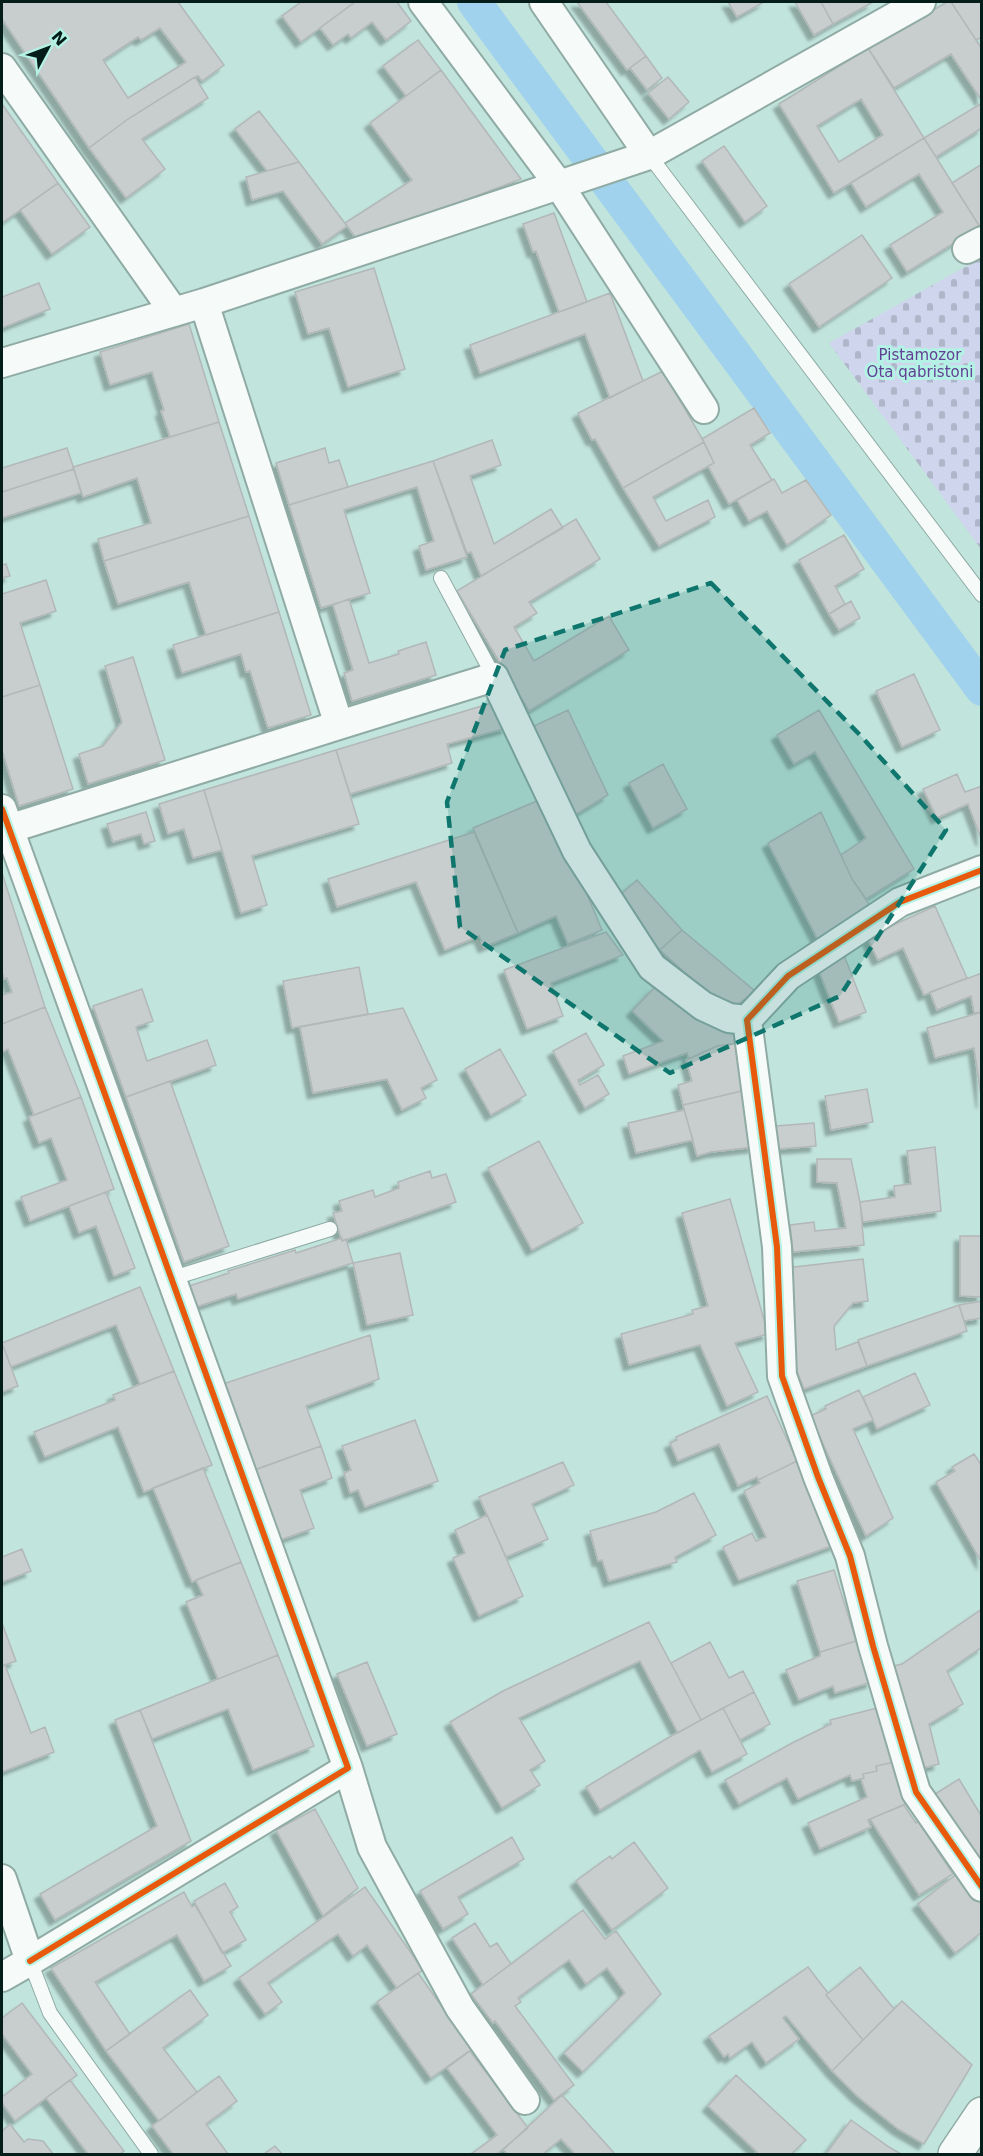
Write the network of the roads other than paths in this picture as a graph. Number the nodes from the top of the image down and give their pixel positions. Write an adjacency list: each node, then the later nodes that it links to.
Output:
1 (423, 2): 6 (street)
2 (544, 2): 5 (street)
3 (921, 2): 5 (street)
4 (2, 68): 8 (street)
5 (649, 154): 6 (street); 12 (lane)
6 (559, 185): 7 (street); 10 (street)
7 (204, 303): 8 (street); 14 (street)
8 (174, 312): 9 (street)
9 (2, 363)
10 (704, 409)
11 (441, 578): 13 (lane)
12 (981, 595)
13 (494, 676): 14 (street); 17 (street)
14 (339, 725): 15 (street)
15 (4, 823): 19 (street)
16 (981, 870): 17 (street)
17 (747, 1020): 22 (street)
18 (330, 1230): 19 (lane)
19 (170, 1279): 20 (street)
20 (348, 1768): 23 (street); 25 (street)
21 (2, 1878): 23 (street)
22 (981, 1887)
23 (30, 1961): 24 (street); 27 (lane)
24 (2, 1977)
25 (525, 2100)
26 (981, 2114): 28 (street)
27 (151, 2154)
28 (955, 2154)

